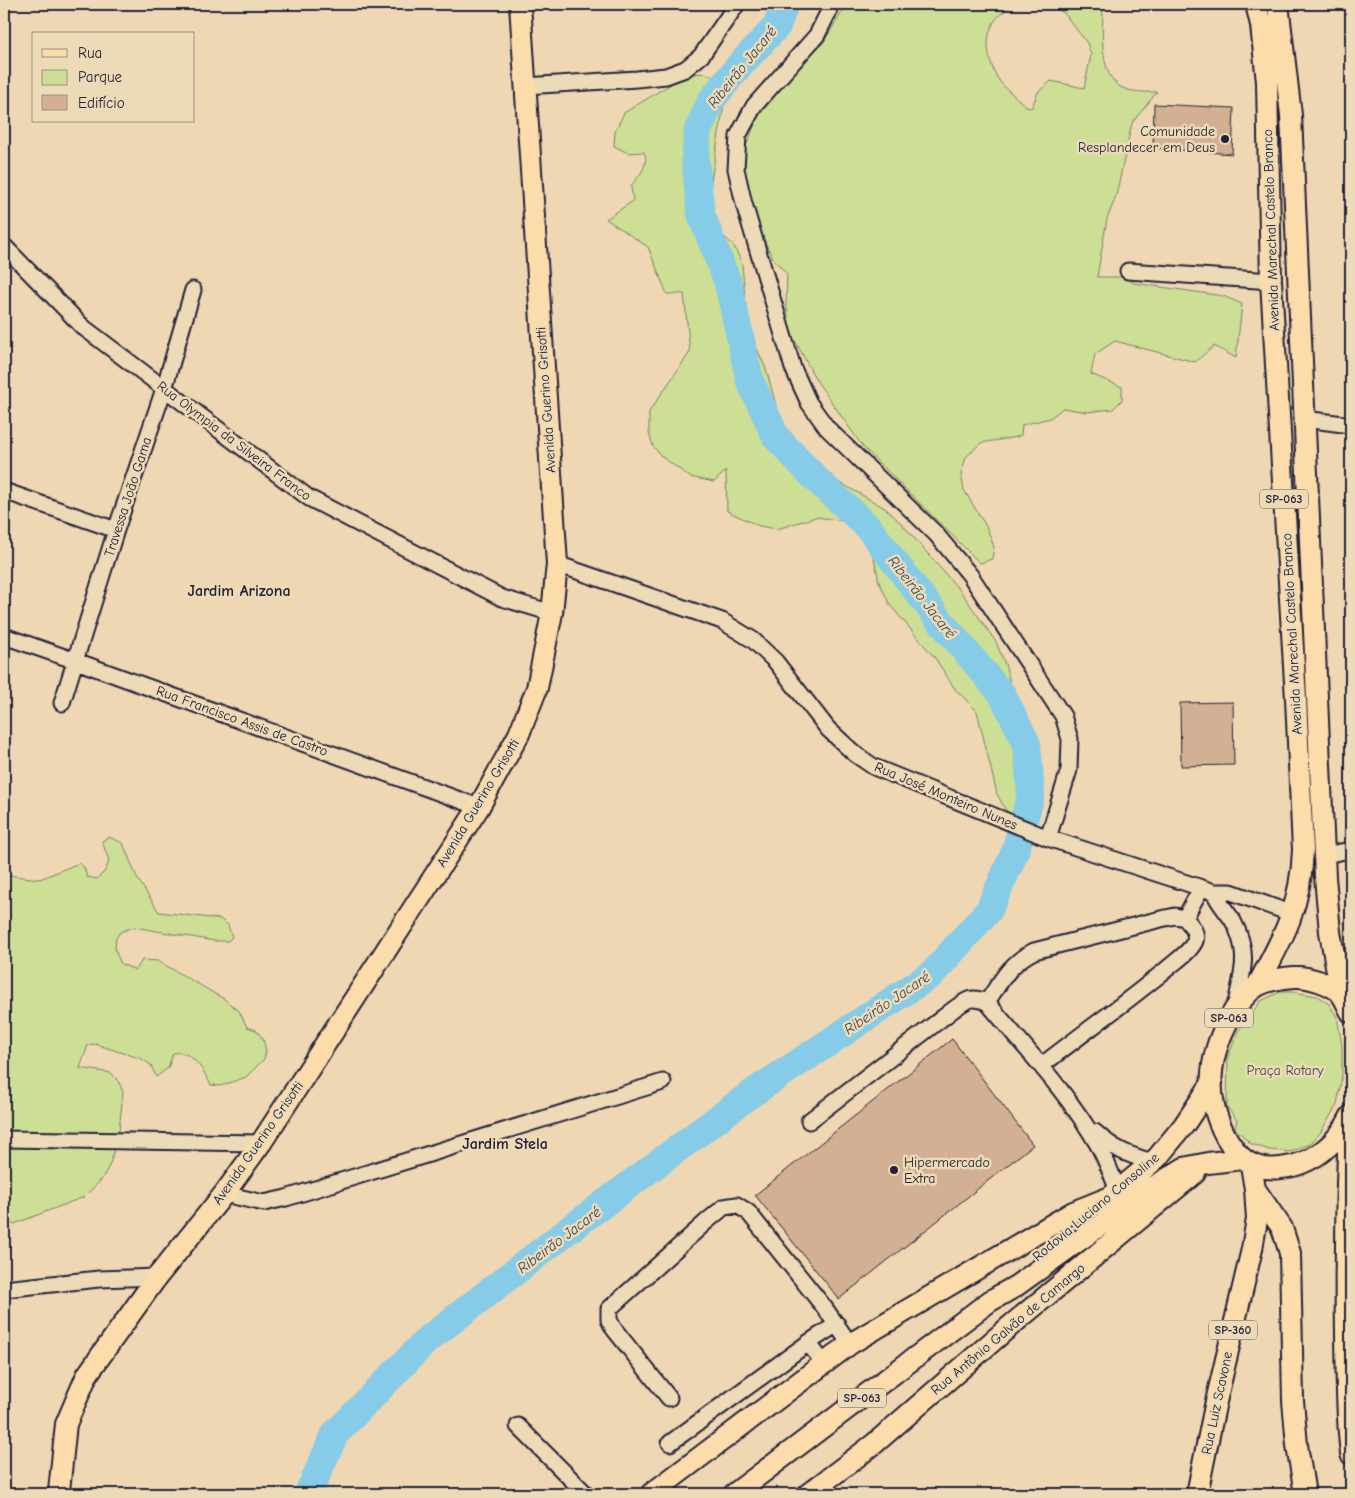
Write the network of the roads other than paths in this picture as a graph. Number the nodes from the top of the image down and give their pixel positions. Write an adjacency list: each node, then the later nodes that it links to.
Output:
1 (520, 4): 6 (main road, Avenida Guerino Grisotti)
2 (737, 4): 6 (street)
3 (830, 4): 22 (street)
4 (1256, 4): 9 (main road, Avenida Marechal Castelo Branco / SP-063)
5 (1278, 4): 12 (main road, Avenida Marechal Castelo Branco / SP-063)
6 (524, 86): 16 (main road, Avenida Guerino Grisotti)
7 (4, 246): 11 (street, Rua Olympia da Silveira Franco)
8 (1128, 272): 9 (street)
9 (1271, 281): 26 (main road, Avenida Marechal Castelo Branco / SP-063)
10 (193, 290): 11 (street, Travessa João Gama)
11 (164, 389): 15 (street, Travessa João Gama); 17 (street, Rua Olympia da Silveira Franco)
12 (1304, 420): 13 (street); 24 (main road, Avenida Marechal Castelo Branco / SP-063)
13 (1351, 425)
14 (4, 491): 15 (street)
15 (116, 530): 19 (street, Travessa João Gama)
16 (557, 564): 17 (main road, Avenida Guerino Grisotti); 22 (street, Rua José Monteiro Nunes)
17 (552, 613): 21 (main road, Avenida Guerino Grisotti)
18 (4, 636): 19 (street, Rua Francisco Assis de Castro)
19 (76, 661): 20 (street, Travessa João Gama); 21 (street, Rua Francisco Assis de Castro)
20 (62, 703)
21 (479, 807): 40 (main road, Avenida Guerino Grisotti)
22 (1048, 838): 25 (street, Rua José Monteiro Nunes)
23 (1351, 850): 24 (street)
24 (1324, 855): 29 (main road, Avenida Marechal Castelo Branco / SP-063)
25 (1208, 890): 26 (street, Rua José Monteiro Nunes); 27 (street); 31 (street)
26 (1293, 914): 28 (main road, Avenida Marechal Castelo Branco / SP-063)
27 (1185, 918): 30 (street); 33 (street)
28 (1257, 986): 29 (main road, SP-063); 31 (main road, SP-063)
29 (1341, 994): 32 (main road, SP-063)
30 (987, 1002): 33 (street); 37 (street)
31 (1235, 1008): 35 (main road, SP-063)
32 (1351, 1012)
33 (1041, 1066): 38 (street)
34 (664, 1082): 45 (street)
35 (1212, 1082): 41 (main road, Rodovia Luciano Consoline / SP-063); 42 (main road, SP-063)
36 (1350, 1118): 42 (main road, SP-063); 57 (main road)
37 (809, 1121)
38 (1084, 1122): 41 (street); 46 (street)
39 (4, 1139): 40 (street)
40 (261, 1143): 45 (main road, Avenida Guerino Grisotti)
41 (1152, 1162): 46 (main road, Rodovia Luciano Consoline / SP-063)
42 (1247, 1162): 43 (main road, Rodovia Luciano Consoline / SP-063); 44 (main road, Rua Luiz Scavone / SP-360)
43 (1208, 1163): 49 (main road, Rodovia Luciano Consoline / SP-063); 62 (main road, Rua Antônio Galvão de Camargo)
44 (1255, 1189): 63 (main road, Rua Luiz Scavone / SP-360); 64 (main road)
45 (224, 1194): 47 (main road, Avenida Guerino Grisotti)
46 (1114, 1194): 49 (main road, Rodovia Luciano Consoline / SP-063); 52 (main road)
47 (158, 1277): 48 (street); 58 (main road, Avenida Guerino Grisotti)
48 (4, 1289)
49 (990, 1301): 61 (main road, Rodovia Luciano Consoline / SP-063)
50 (837, 1324): 51 (street); 52 (street); 54 (street)
51 (808, 1342): 53 (street); 56 (street)
52 (850, 1344): 53 (main road)
53 (824, 1364): 60 (main road)
54 (669, 1398)
55 (518, 1426): 59 (street)
56 (670, 1443)
57 (1351, 1454)
58 (60, 1494)
59 (586, 1494)
60 (651, 1494)
61 (734, 1494)
62 (808, 1494)
63 (1197, 1494)
64 (1305, 1494)

